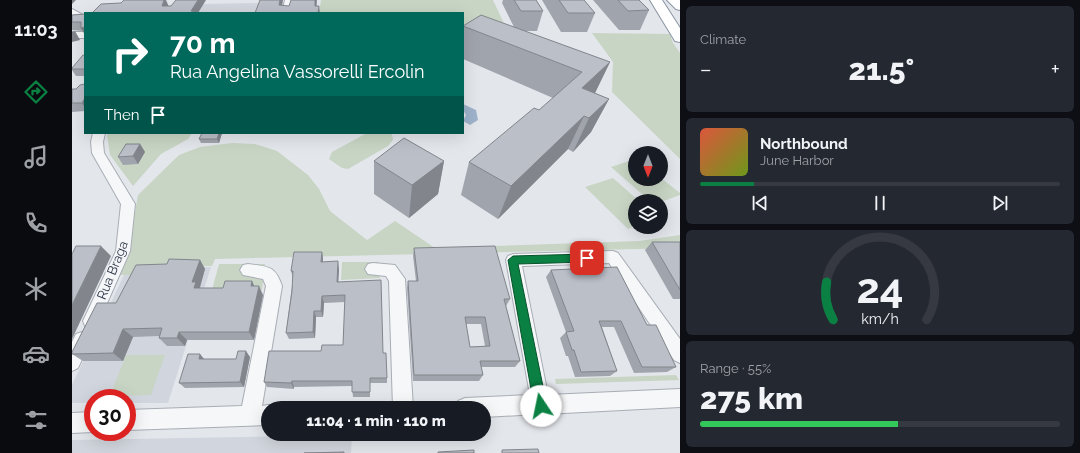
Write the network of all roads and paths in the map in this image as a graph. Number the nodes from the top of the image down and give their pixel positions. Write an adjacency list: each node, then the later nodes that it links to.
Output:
1 (289, 0): 6 (street)
2 (656, 0): 10 (highway)
3 (673, 0): 4 (highway)
4 (680, 6)
5 (72, 11): 7 (street)
6 (286, 12)
7 (84, 19)
8 (72, 35): 9 (street)
9 (84, 35)
10 (680, 38)
11 (99, 134): 15 (street, Rua Braga)
12 (373, 269): 17 (street)
13 (248, 270): 20 (street)
14 (680, 354): 18 (street)
15 (72, 362)
16 (680, 398): 18 (street)
17 (403, 401)
18 (541, 406): 19 (street)
19 (491, 407)
20 (259, 416): 21 (street)
21 (136, 420)
22 (72, 422): 23 (street)
23 (84, 422)

